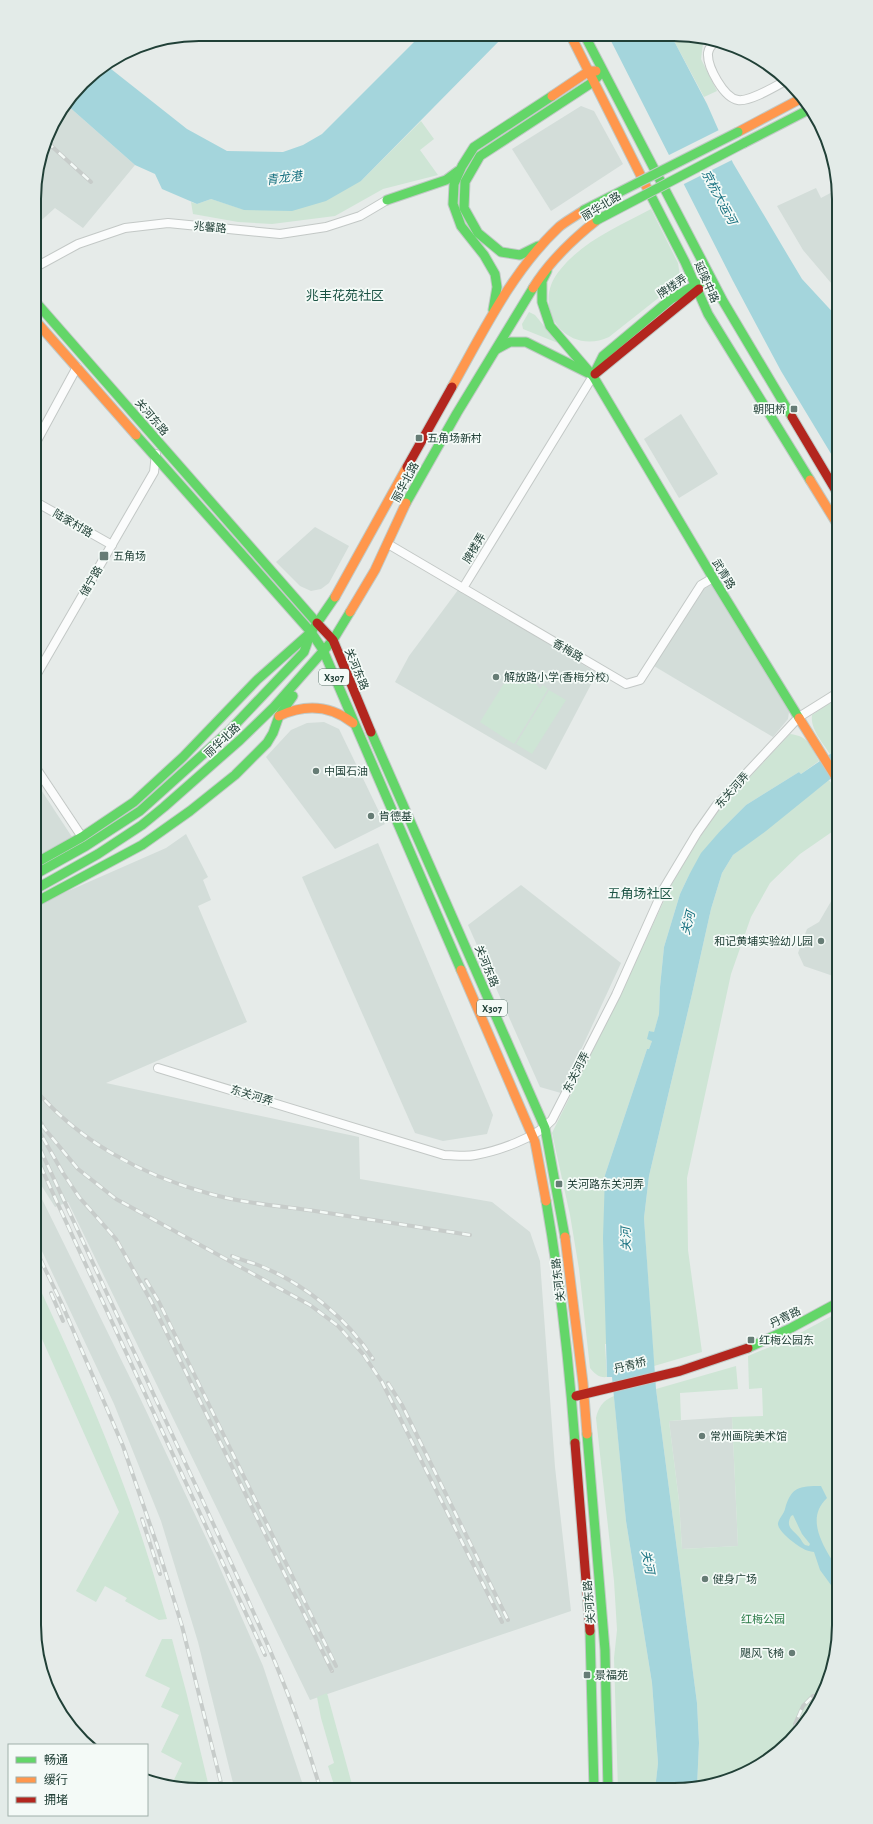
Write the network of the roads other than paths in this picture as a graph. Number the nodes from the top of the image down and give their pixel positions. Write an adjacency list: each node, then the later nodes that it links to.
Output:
1 (574, 41): 4 (main road, 延陵中路)
2 (588, 41): 5 (main road, 延陵中路)
3 (711, 45): 7 (street)
4 (589, 71): 5 (main road); 6 (main road, 延陵中路); 10 (main road)
5 (603, 71): 6 (main road); 15 (main road, 延陵中路)
6 (593, 82): 12 (main road); 16 (main road, 延陵中路)
7 (781, 83)
8 (797, 101): 12 (main road, 丽华北路, bridge)
9 (805, 111): 13 (main road, 丽华北路, bridge)
10 (458, 171): 11 (main road); 18 (main road)
11 (387, 200): 14 (street, 兆馨路)
12 (542, 244): 18 (main road, 丽华北路)
13 (553, 260): 20 (main road, 丽华北路); 21 (main road, 武青路)
14 (41, 264)
15 (710, 277): 16 (main road, 牌楼弄); 28 (main road, 延陵中路)
16 (697, 288): 22 (main road, 牌楼弄); 24 (main road, 牌楼弄); 30 (main road, 延陵中路)
17 (41, 308): 26 (main road, 关河东路 / X307)
18 (491, 317): 35 (main road, 丽华北路)
19 (41, 327): 23 (main road, 关河东路 / X307)
20 (497, 349): 24 (main road); 31 (main road, 丽华北路)
21 (572, 350): 22 (main road); 24 (main road, 武青路)
22 (595, 358): 24 (main road, 牌楼弄)
23 (77, 367): 25 (street); 27 (main road, 关河东路 / X307)
24 (593, 376): 33 (main road, 武青路); 34 (street, 牌楼弄)
25 (41, 433)
26 (154, 438): 27 (street, 储宁路); 35 (main road, 关河东路 / X307)
27 (156, 457): 32 (street, 储宁路); 36 (main road, 关河东路 / X307)
28 (832, 484)
29 (41, 505): 32 (street, 陆家村路)
30 (832, 516)
31 (388, 544): 34 (street, 香梅路); 37 (main road, 丽华北路)
32 (112, 545): 39 (street, 储宁路)
33 (713, 578): 34 (street, 香梅路); 42 (main road, 武青路)
34 (463, 588)
35 (317, 623): 36 (main road, 丽华北路); 37 (main road, 关河东路 / X307)
36 (311, 632): 38 (main road, 关河东路 / X307); 47 (main road); 49 (main road, 丽华北路)
37 (333, 640): 38 (main road, 丽华北路); 53 (main road, 关河东路 / X307)
38 (323, 650): 41 (main road); 43 (main road, 关河东路 / X307); 44 (main road, 丽华北路)
39 (41, 667)
40 (832, 696): 42 (street, 东关河弄)
41 (279, 716): 43 (main road); 44 (main road); 51 (main road)
42 (799, 717): 45 (main road, 武青路); 53 (street, 东关河弄)
43 (354, 725): 54 (main road, 关河东路 / X307)
44 (240, 740): 50 (main road, 丽华北路)
45 (832, 771)
46 (41, 776): 47 (street)
47 (82, 837): 48 (main road)
48 (41, 860)
49 (41, 871)
50 (41, 886)
51 (41, 899)
52 (158, 1068): 54 (street, 东关河弄)
53 (545, 1128): 54 (street, 东关河弄); 57 (main road, 关河东路 / X307)
54 (532, 1134): 58 (main road, 关河东路 / X307)
55 (832, 1306): 56 (main road, 丹青路)
56 (660, 1372): 57 (main road, 丹青桥)
57 (584, 1391): 58 (main road); 60 (main road, 关河东路)
58 (571, 1394): 59 (main road, 关河东路)
59 (594, 1783)
60 (608, 1783)

